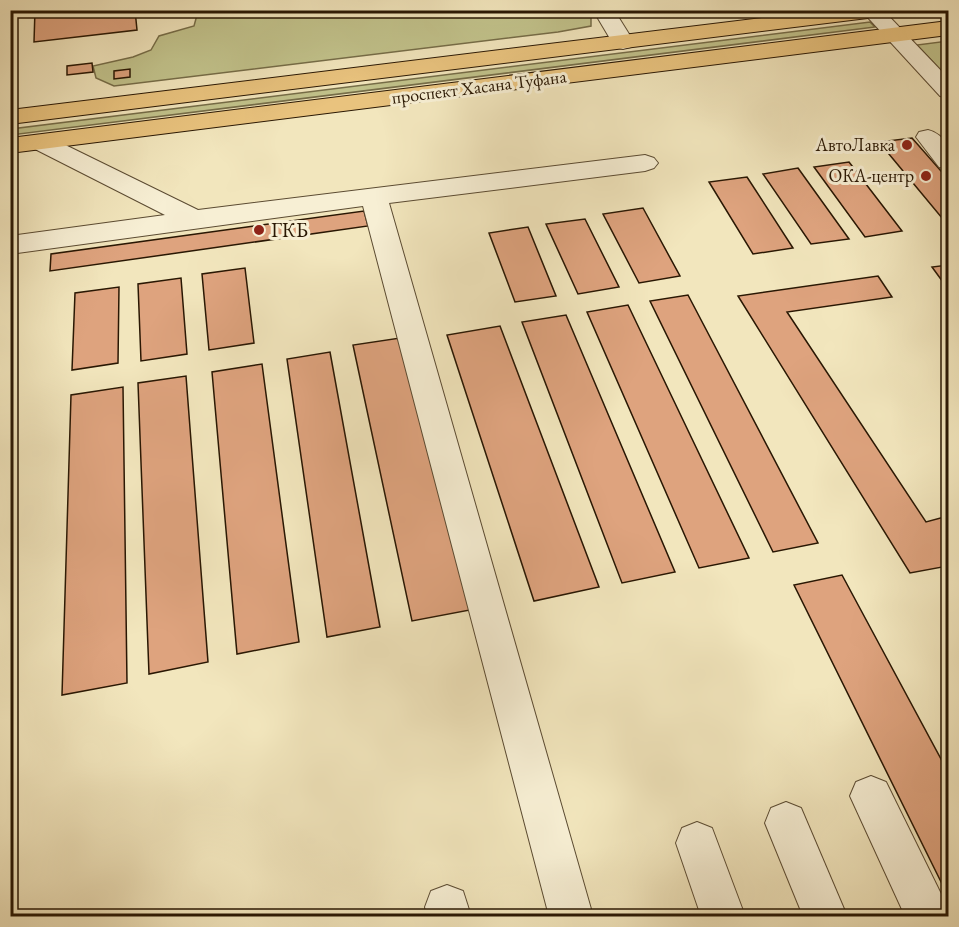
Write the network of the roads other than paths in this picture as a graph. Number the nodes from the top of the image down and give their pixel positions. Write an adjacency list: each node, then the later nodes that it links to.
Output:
1 (603, 10): 5 (street)
2 (876, 11): 4 (street); 5 (main road, проспект Хасана Туфана)
3 (948, 28): 4 (main road, проспект Хасана Туфана)
4 (895, 35): 6 (street); 9 (main road, проспект Хасана Туфана)
5 (623, 42): 7 (main road, проспект Хасана Туфана)
6 (948, 91)
7 (11, 115)
8 (928, 137): 11 (street)
9 (40, 142): 10 (main road, проспект Хасана Туфана); 14 (street)
10 (10, 146)
11 (948, 162)
12 (645, 163): 13 (street)
13 (374, 197): 14 (street); 19 (street)
14 (194, 219): 15 (street)
15 (10, 245)
16 (871, 796): 22 (street)
17 (786, 823): 21 (street)
18 (697, 843): 20 (street)
19 (572, 916)
20 (723, 916)
21 (825, 916)
22 (928, 916)

